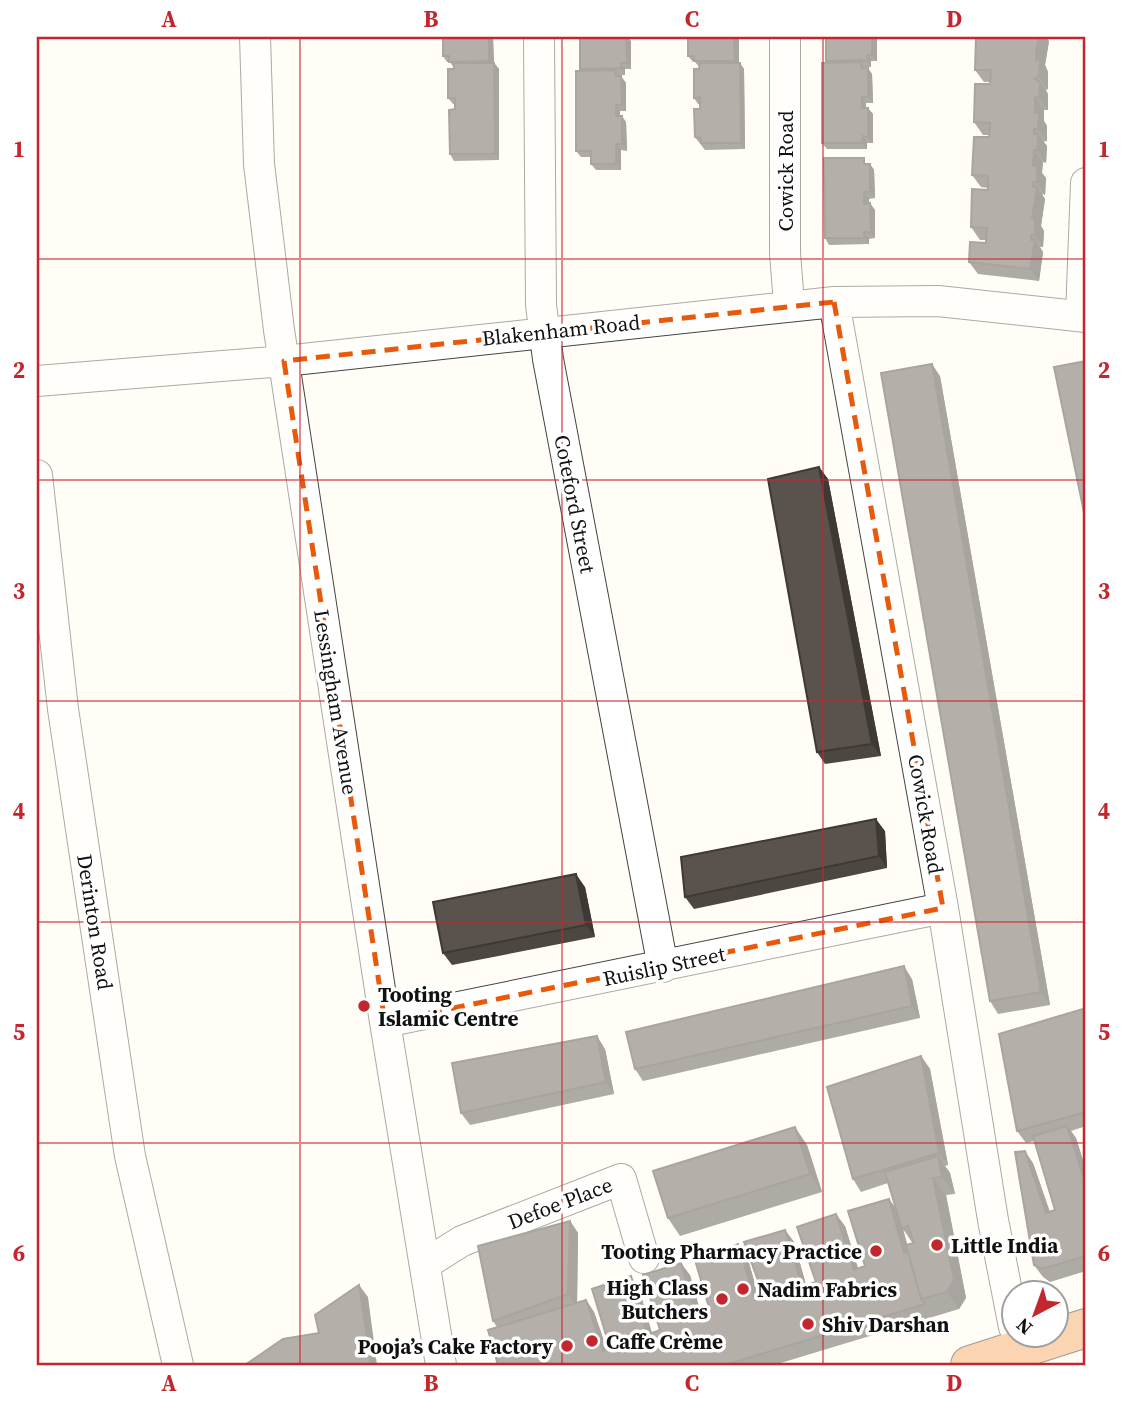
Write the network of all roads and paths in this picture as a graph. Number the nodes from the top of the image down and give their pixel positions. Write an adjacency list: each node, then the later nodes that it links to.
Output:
1 (256, 37): 9 (street, Lessingham Avenue)
2 (539, 37): 8 (street, Coteford Street)
3 (785, 37): 6 (street, Cowick Road)
4 (1086, 183): 7 (street)
5 (834, 302): 6 (street, Blakenham Road); 7 (street, Blakenham Road); 12 (street, Cowick Road)
6 (789, 304): 8 (street, Blakenham Road)
7 (1083, 317)
8 (544, 331): 9 (street, Blakenham Road); 13 (street, Coteford Street)
9 (284, 361): 10 (street, Blakenham Road); 14 (street, Lessingham Avenue)
10 (37, 381)
11 (37, 475): 19 (street, Derinton Road)
12 (943, 908): 13 (street, Ruislip Street); 17 (street, Cowick Road)
13 (663, 967): 14 (street, Ruislip Street)
14 (385, 1022): 16 (street, Lessingham Avenue)
15 (645, 1258): 16 (street, Defoe Place)
16 (427, 1263): 20 (street, Lessingham Avenue)
17 (1006, 1280)
18 (1000, 1348): 21 (highway)
19 (178, 1365)
20 (441, 1365)
21 (970, 1365)

